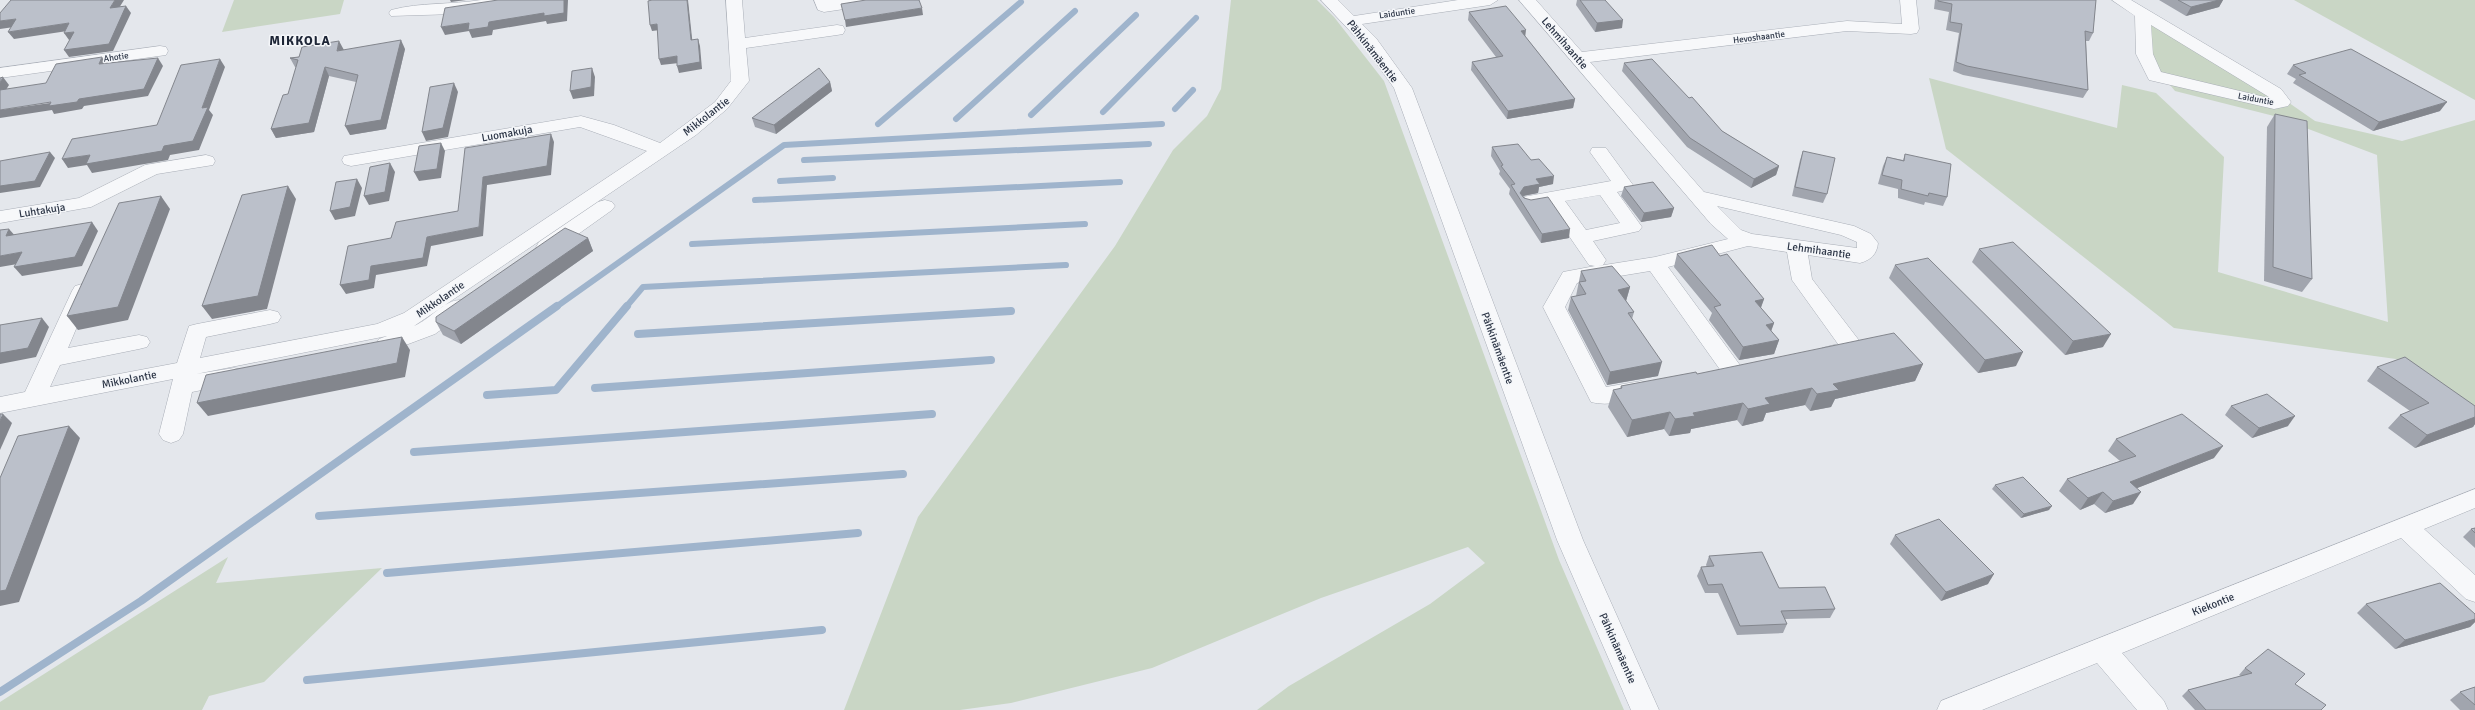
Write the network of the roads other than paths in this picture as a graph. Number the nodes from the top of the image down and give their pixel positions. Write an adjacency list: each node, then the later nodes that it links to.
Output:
1 (512, 0): 10 (street)
2 (734, 0): 15 (street, Mikkolantie)
3 (870, 0): 9 (street)
4 (1329, 0): 12 (street, Pähkinämäentie)
5 (1490, 0): 12 (street, Laiduntie)
6 (1527, 0): 17 (street, Lehmihaantie)
7 (1908, 0): 17 (street, Hevoshaantie)
8 (2120, 0): 11 (street, Laiduntie)
9 (823, 4): 14 (street)
10 (397, 13)
11 (2143, 15): 11 (street, Laiduntie)
12 (1351, 21): 51 (street, Pähkinämäentie)
13 (837, 30): 14 (street)
14 (788, 37): 15 (street)
15 (739, 44): 19 (street, Mikkolantie)
16 (160, 51): 18 (street, Ahotie)
17 (1578, 58): 24 (street, Lehmihaantie)
18 (0, 73)
19 (660, 150): 21 (street, Luomakuja); 41 (street, Mikkolantie)
20 (1599, 152): 23 (street)
21 (351, 160)
22 (206, 161): 27 (street, Luhtakuja)
23 (1605, 188): 25 (street); 28 (street)
24 (1697, 196): 29 (street, Lehmihaantie); 30 (street, Lehmihaantie)
25 (1552, 197): 26 (street); 28 (street)
26 (1530, 201)
27 (0, 217)
28 (1580, 238): 31 (street)
29 (1748, 240): 30 (street, Lehmihaantie); 32 (street)
30 (1796, 247): 36 (street)
31 (1596, 260)
32 (1655, 264): 39 (street); 42 (street)
33 (91, 272): 37 (street)
34 (270, 317): 41 (street)
35 (139, 342): 37 (street)
36 (1808, 357)
37 (52, 359): 43 (street)
38 (1756, 367): 39 (street)
39 (1734, 372): 40 (street)
40 (1712, 376)
41 (186, 377): 43 (street, Mikkolantie); 45 (street)
42 (1659, 385)
43 (33, 398): 44 (street, Mikkolantie)
44 (0, 405)
45 (171, 434)
46 (2475, 498): 47 (street, Kiekontie)
47 (2405, 527): 48 (street); 49 (street, Kiekontie)
48 (2475, 591)
49 (2101, 648): 50 (street, Kiekontie); 52 (street)
50 (1960, 708)
51 (1645, 710)
52 (2154, 710)

